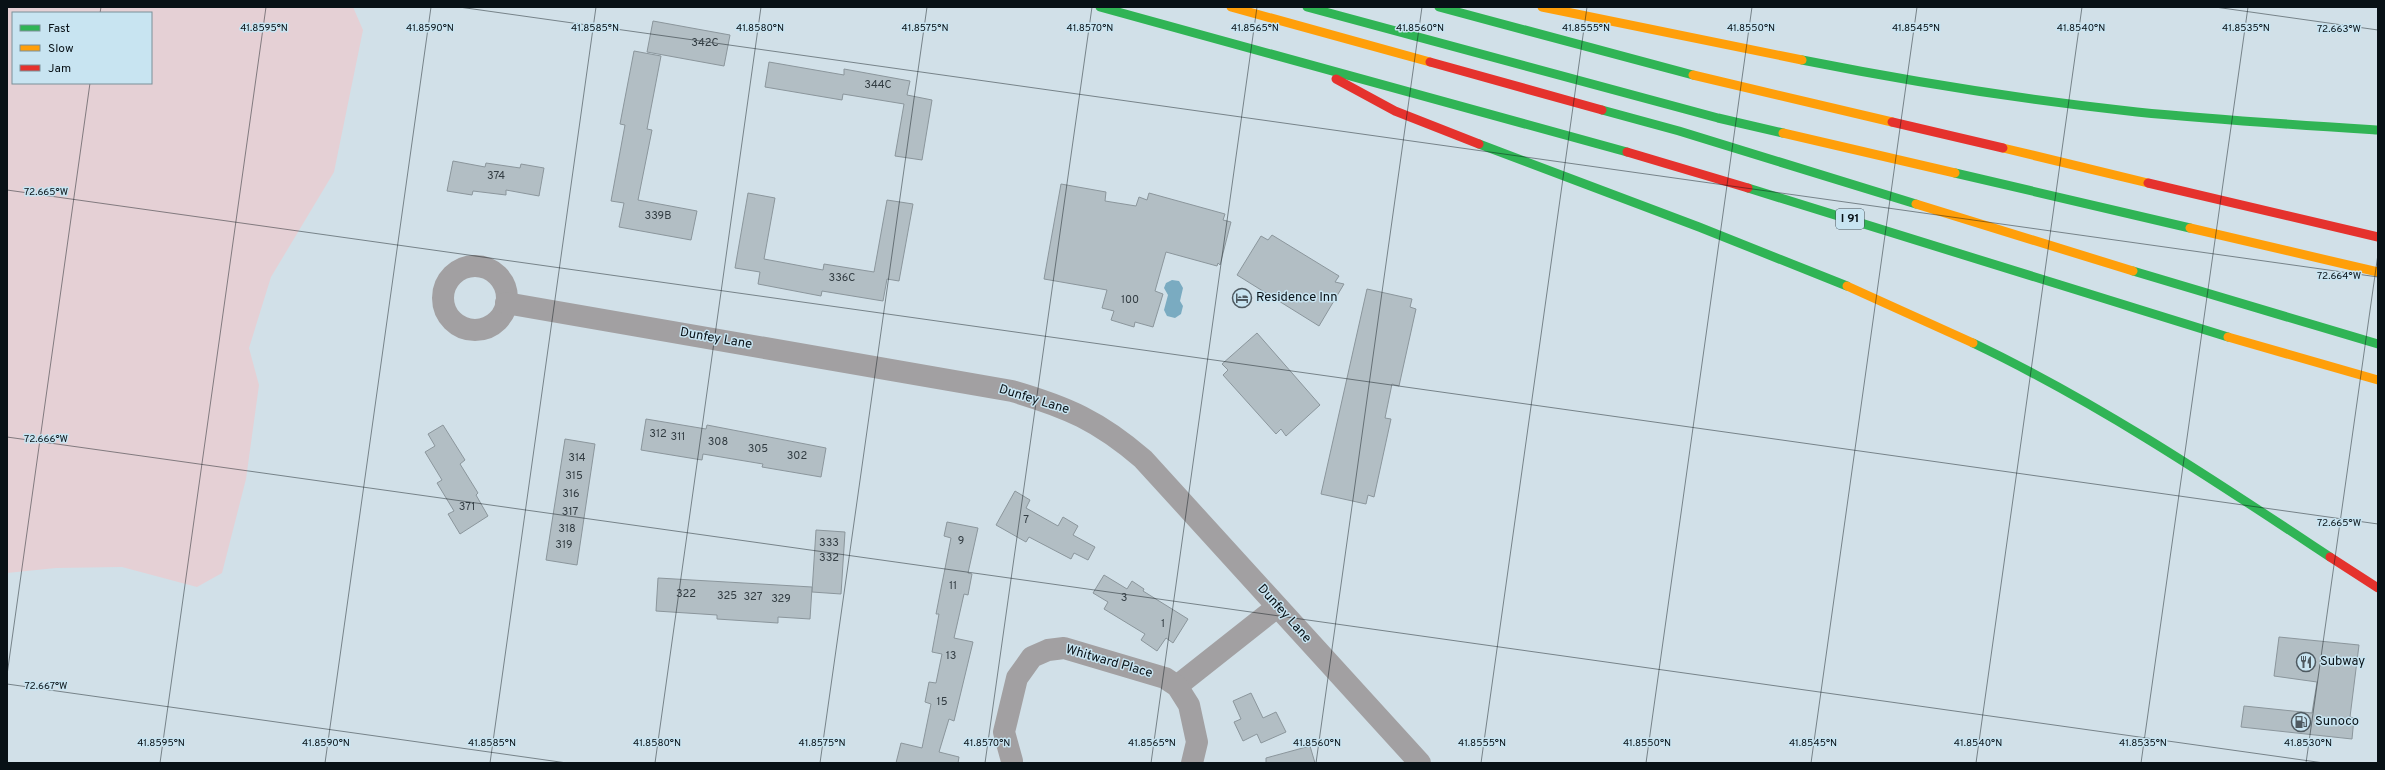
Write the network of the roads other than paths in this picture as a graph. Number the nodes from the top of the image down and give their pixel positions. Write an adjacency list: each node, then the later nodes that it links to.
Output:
1 (1100, 7): 6 (highway, I 91)
2 (1231, 7): 11 (highway)
3 (1307, 7): 9 (highway)
4 (1439, 7): 8 (highway)
5 (1542, 7): 7 (highway)
6 (1319, 67): 12 (highway, I 91); 13 (highway)
7 (2378, 130)
8 (2378, 237)
9 (2378, 272)
10 (506, 303): 14 (street, Dunfey Lane)
11 (2378, 344)
12 (2378, 380)
13 (2378, 588)
14 (1278, 607): 15 (street); 18 (street, Dunfey Lane)
15 (1177, 686): 16 (street, Whitward Place); 17 (street, Whitward Place)
16 (1014, 762)
17 (1192, 763)
18 (1420, 763)

